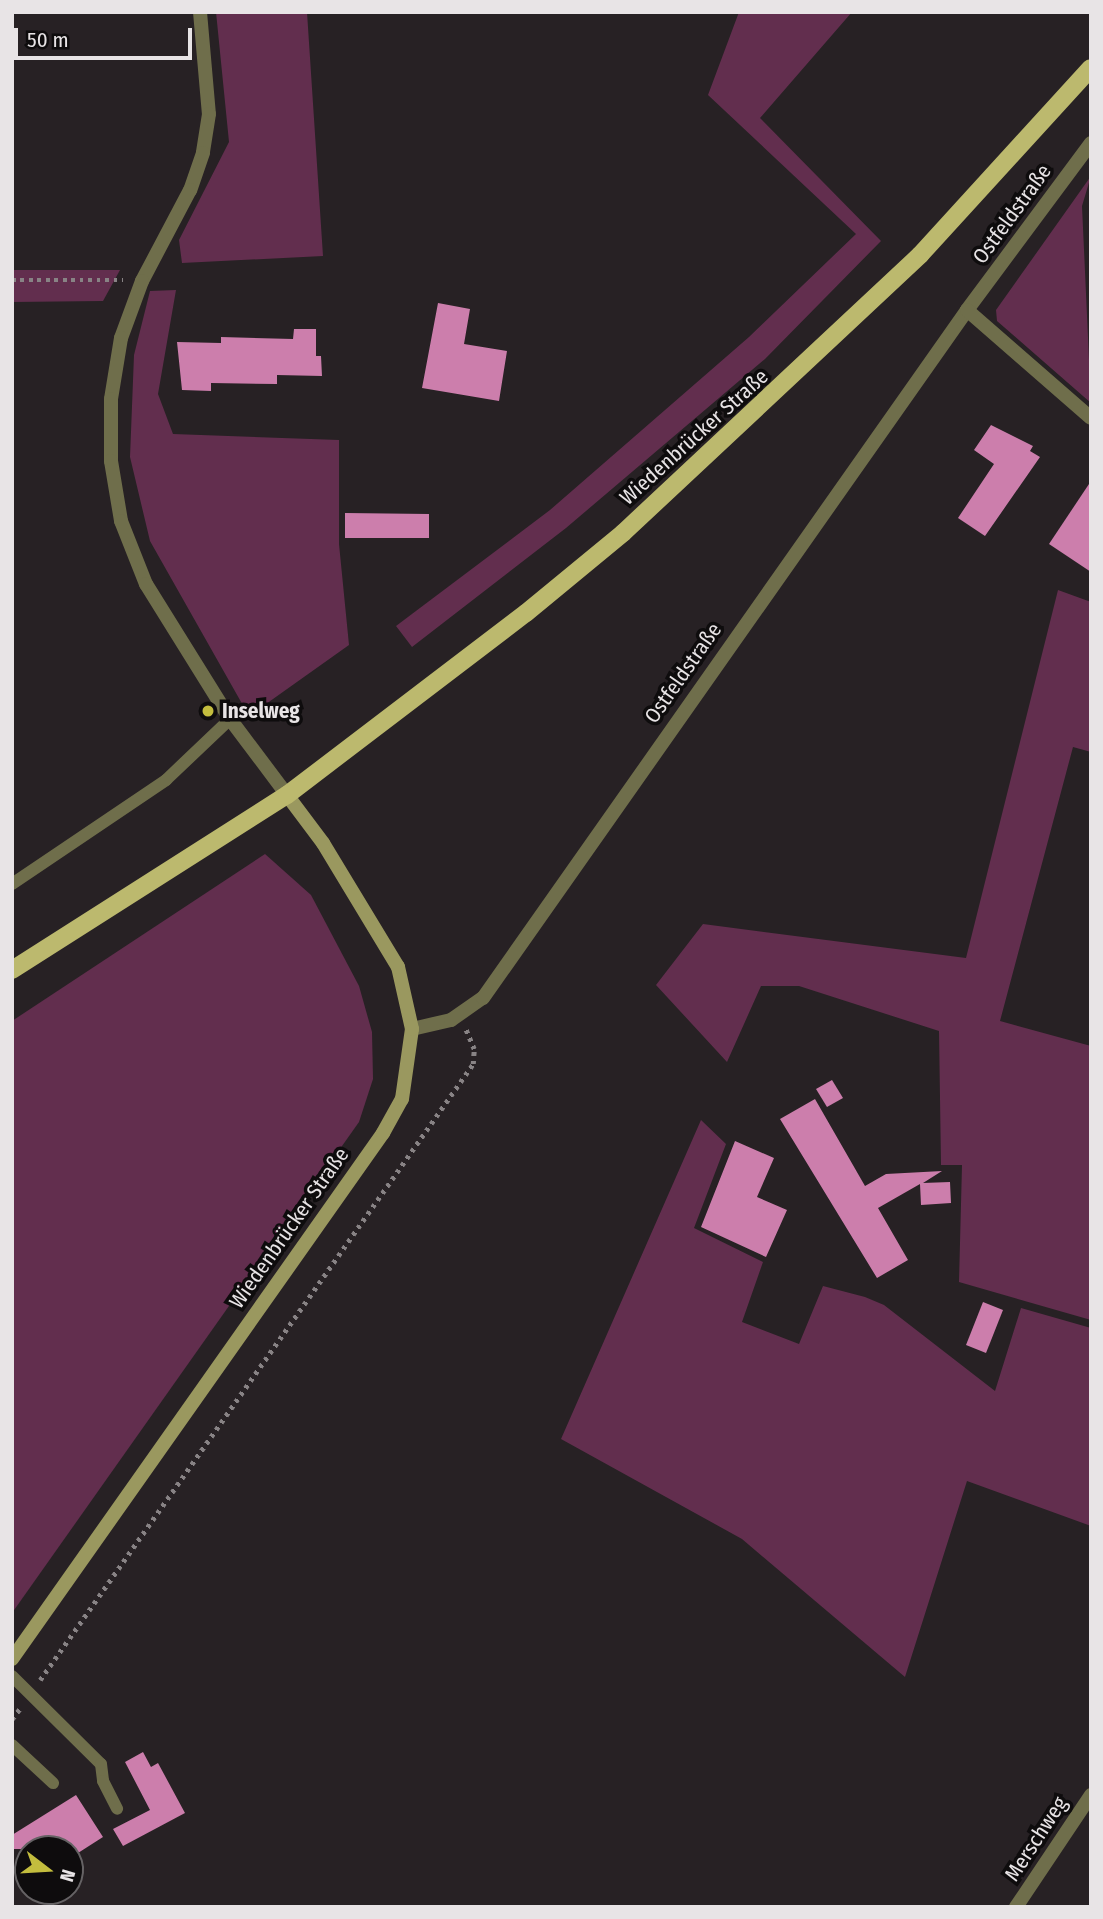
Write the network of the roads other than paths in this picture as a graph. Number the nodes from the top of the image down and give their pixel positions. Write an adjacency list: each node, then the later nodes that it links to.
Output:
1 (200, 12): 6 (street)
2 (1091, 68): 7 (main road, Wiedenbrücker Straße)
3 (1091, 143): 4 (street, Ostfeldstraße)
4 (967, 310): 5 (street); 10 (street, Ostfeldstraße)
5 (1091, 418)
6 (230, 719): 7 (street); 8 (lane)
7 (286, 795): 9 (main road, Wiedenbrücker Straße); 10 (main road, Wiedenbrücker Straße)
8 (12, 884)
9 (19, 966)
10 (412, 1029): 11 (main road, Wiedenbrücker Straße)
11 (12, 1659)
12 (12, 1676): 16 (lane)
13 (12, 1745): 14 (lane)
14 (53, 1783)
15 (1091, 1794): 17 (street, Merschweg)
16 (117, 1809)
17 (1016, 1907)

